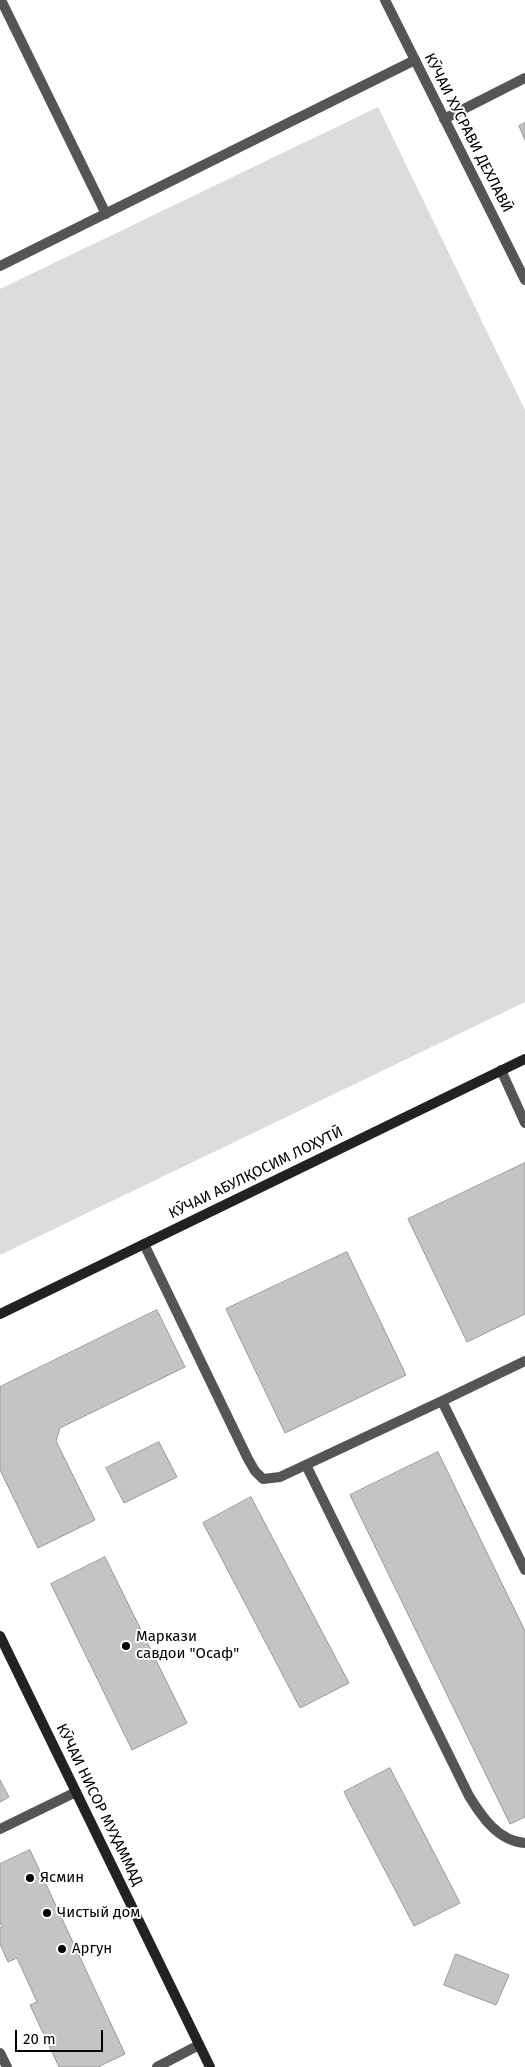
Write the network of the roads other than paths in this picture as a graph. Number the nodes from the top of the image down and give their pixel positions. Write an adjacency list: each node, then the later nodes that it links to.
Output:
1 (2, 0): 6 (street)
2 (385, 0): 3 (street, КӮЧАИ ХУСРАВИ ДЕХЛАВӢ)
3 (415, 60): 5 (street, КӮЧАИ ХУСРАВИ ДЕХЛАВӢ); 6 (street)
4 (525, 78): 5 (street)
5 (444, 119): 8 (street, КӮЧАИ ХУСРАВИ ДЕХЛАВӢ)
6 (106, 214): 7 (street)
7 (0, 266)
8 (525, 280)
9 (525, 1059): 10 (street, КӮЧАИ АБУЛҚОСИМ ЛОҲУТӢ)
10 (501, 1070): 11 (street); 12 (street, КӮЧАИ АБУЛҚОСИМ ЛОҲУТӢ)
11 (525, 1123)
12 (144, 1244): 13 (street, КӮЧАИ АБУЛҚОСИМ ЛОҲУТӢ); 16 (street)
13 (0, 1314)
14 (525, 1362): 15 (street)
15 (442, 1401): 16 (street); 17 (street)
16 (306, 1465): 21 (street)
17 (525, 1570)
18 (0, 1636): 19 (street, КӮЧАИ НИСОР МУҲАММАД)
19 (76, 1792): 20 (street); 22 (street, КӮЧАИ НИСОР МУҲАММАД)
20 (0, 1829)
21 (525, 1843)
22 (199, 2045): 25 (street); 26 (street, КӮЧАИ НИСОР МУҲАММАД)
23 (0, 2053): 24 (street)
24 (7, 2067)
25 (157, 2067)
26 (210, 2067)

